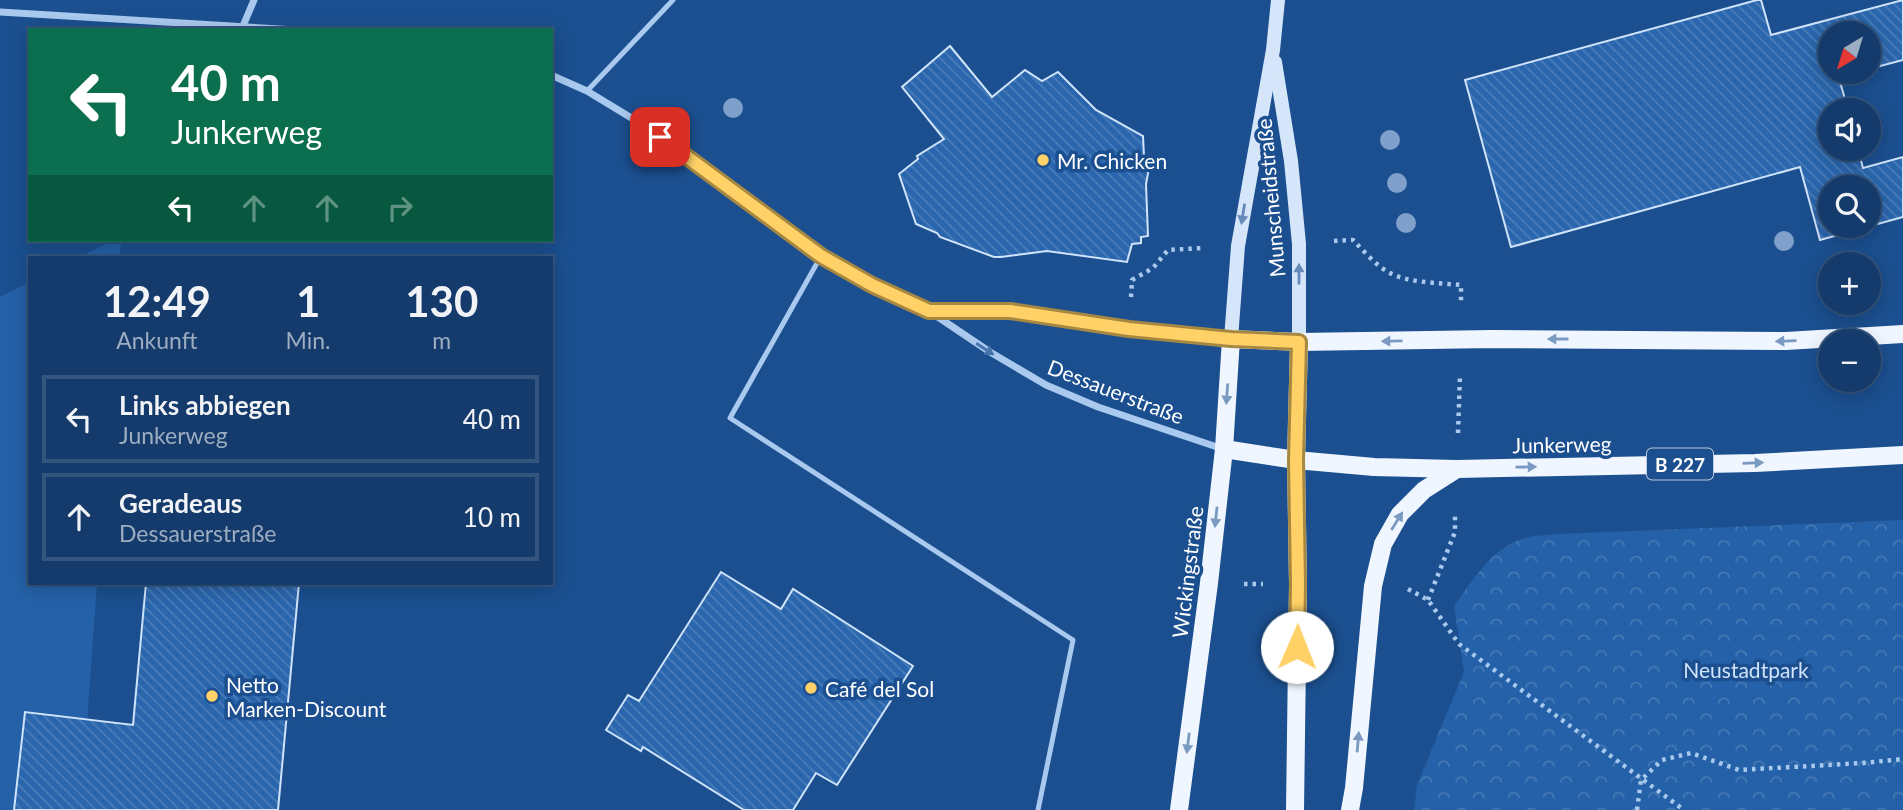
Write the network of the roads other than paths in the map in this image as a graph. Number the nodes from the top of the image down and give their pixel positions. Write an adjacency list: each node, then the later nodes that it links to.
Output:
1 (254, 0): 5 (street)
2 (673, 0): 9 (lane)
3 (1278, 0): 7 (main road, Munscheidstraße)
4 (0, 12): 5 (street)
5 (243, 26): 6 (street)
6 (270, 28)
7 (1273, 50): 13 (main road, Munscheidstraße, one-way to 13); 14 (main road, Munscheidstraße, one-way to 7)
8 (553, 76): 9 (street, Dessauerstraße)
9 (587, 91): 10 (street, Dessauerstraße)
10 (821, 256): 11 (street, Dessauerstraße); 19 (lane)
11 (929, 311): 13 (street, Dessauerstraße); 15 (street, Dessauerstraße, one-way to 15)
12 (1903, 334): 14 (main road, one-way to 14)
13 (1231, 339): 14 (main road); 15 (main road, Wickingstraße, one-way to 15)
14 (1299, 342): 17 (main road)
15 (1224, 449): 17 (main road, Junkerweg); 20 (main road, Wickingstraße, one-way to 20)
16 (1903, 455): 18 (main road, Junkerweg / B 227, one-way to 16)
17 (1296, 460): 18 (main road, Junkerweg); 21 (main road)
18 (1457, 469): 22 (main road, one-way to 18)
19 (1038, 810)
20 (1180, 810)
21 (1295, 810)
22 (1350, 810)

